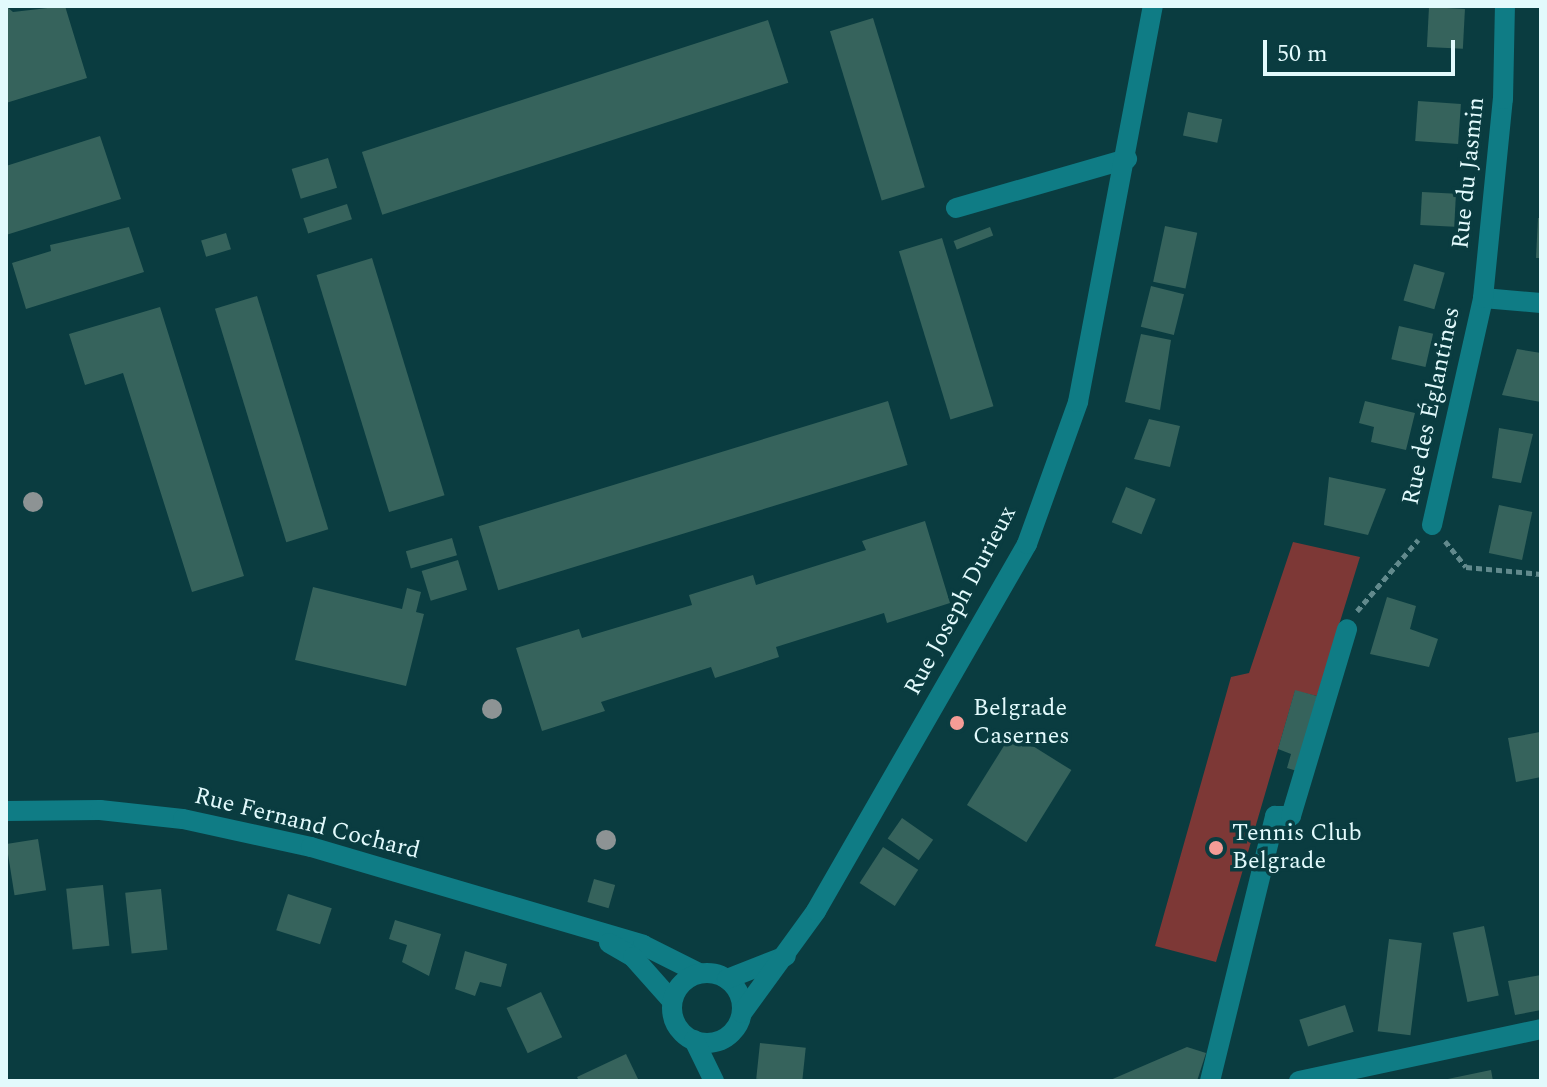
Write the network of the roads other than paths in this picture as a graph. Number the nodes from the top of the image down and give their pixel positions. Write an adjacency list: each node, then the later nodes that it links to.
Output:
1 (1153, 6): 3 (street, Rue Joseph Durieux)
2 (1505, 6): 5 (street, Rue du Jasmin)
3 (1127, 159): 4 (street); 11 (street, Rue Joseph Durieux)
4 (956, 208)
5 (1483, 298): 6 (street); 7 (street, Rue des Églantines)
6 (1541, 303)
7 (1432, 525)
8 (1347, 629): 20 (street)
9 (6, 811): 10 (street, Rue Fernand Cochard)
10 (588, 932): 12 (street, Rue Fernand Cochard); 14 (street, Rue Fernand Cochard)
11 (786, 956): 13 (street); 15 (street, Rue Joseph Durieux)
12 (699, 973): 13 (street); 14 (street)
13 (727, 979): 15 (street)
14 (672, 1001): 18 (street)
15 (742, 1013): 17 (street)
16 (1541, 1029): 21 (street)
17 (723, 1039): 18 (street); 19 (street)
18 (694, 1040): 19 (street)
19 (714, 1081)
20 (1210, 1081)
21 (1299, 1081)

